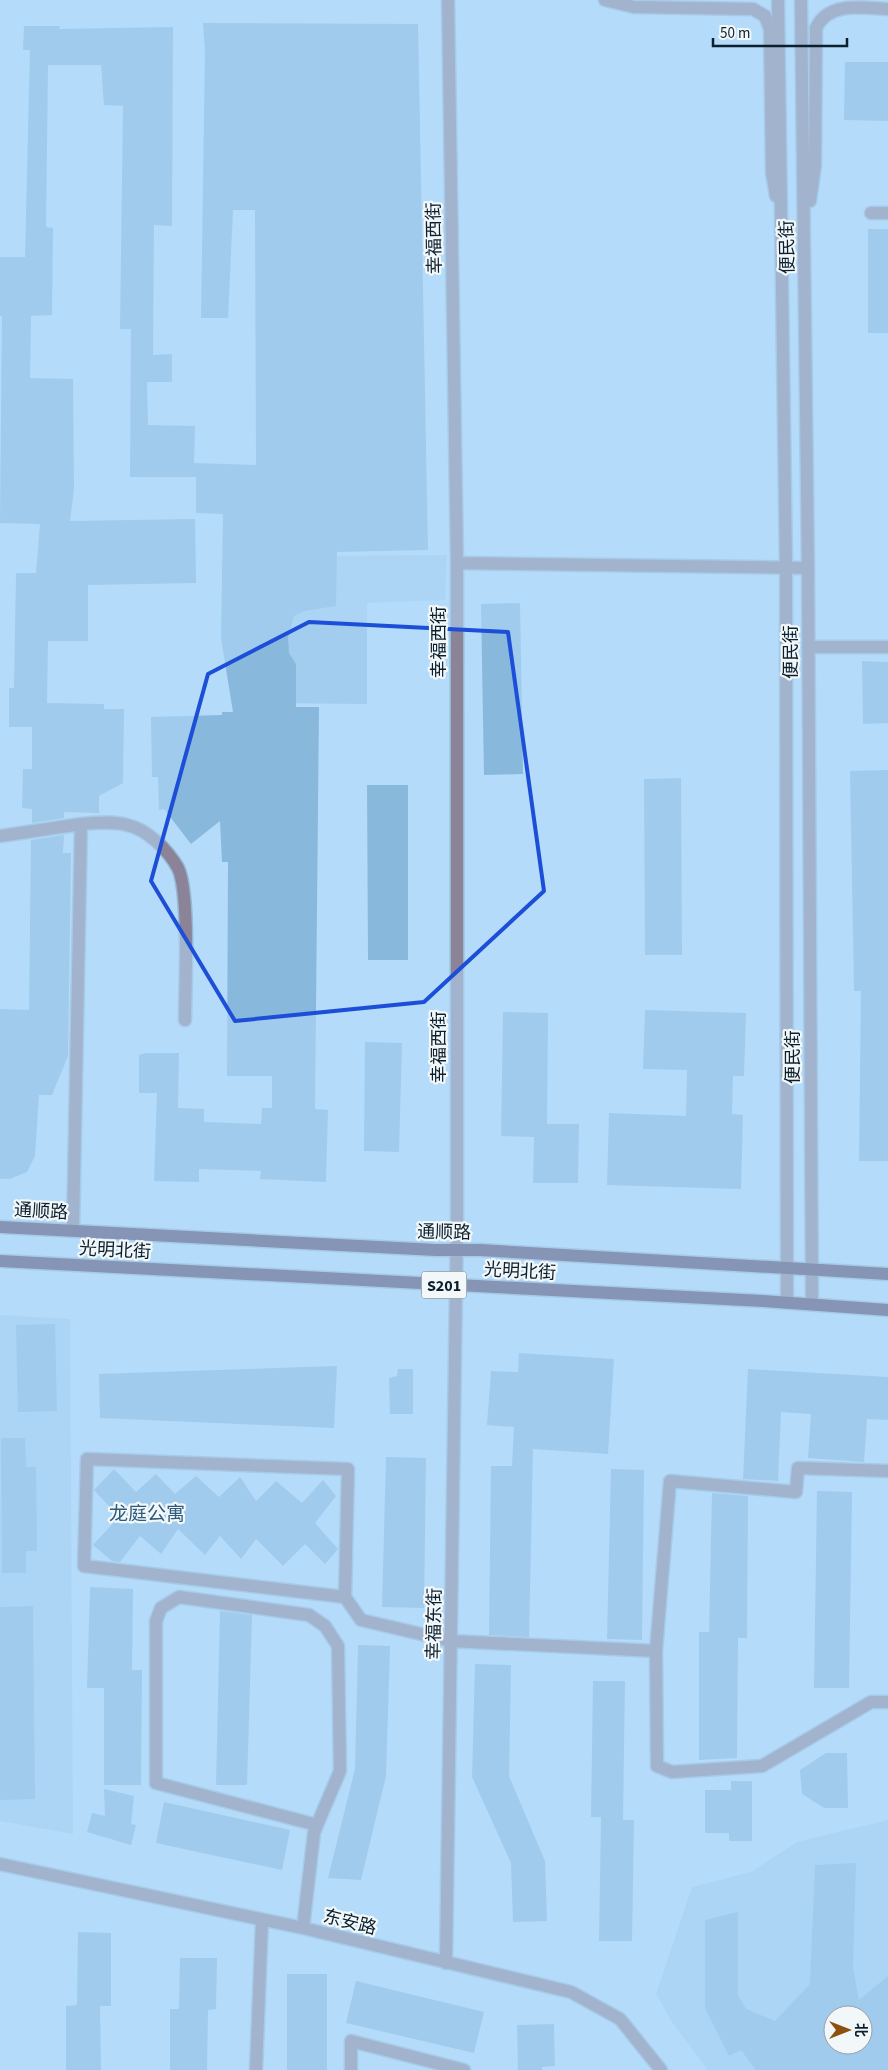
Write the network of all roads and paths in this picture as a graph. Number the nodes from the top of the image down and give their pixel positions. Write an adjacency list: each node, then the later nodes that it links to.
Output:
1 (448, 0): 10 (street, 幸福西街)
2 (605, 0): 8 (street)
3 (778, 0): 8 (street, 便民街)
4 (801, 0): 9 (street, 便民街)
5 (888, 9): 9 (street)
6 (871, 213): 7 (street)
7 (888, 213)
8 (783, 225): 11 (street, 便民街)
9 (805, 238): 12 (street, 便民街)
10 (457, 563): 11 (street); 20 (street, 幸福西街)
11 (786, 568): 12 (street); 22 (street, 便民街)
12 (808, 568): 13 (street, 便民街)
13 (808, 647): 14 (street); 23 (street, 便民街)
14 (888, 647)
15 (81, 824): 16 (street); 17 (street); 19 (street)
16 (0, 836)
17 (185, 1020)
18 (0, 1227): 19 (main road, 通顺路 / S201)
19 (73, 1230): 20 (main road, 通顺路 / S201)
20 (455, 1251): 22 (main road, 通顺路 / S201); 25 (street, 幸福西街)
21 (0, 1261): 25 (main road, 光明北街 / S201)
22 (788, 1270): 23 (main road, 通顺路 / S201); 26 (street, 便民街)
23 (811, 1271): 24 (main road, 通顺路 / S201); 27 (street, 便民街)
24 (888, 1274)
25 (455, 1285): 26 (main road, 光明北街 / S201); 31 (street, 幸福东街)
26 (787, 1302): 27 (main road, 光明北街 / S201)
27 (812, 1304): 28 (main road, 光明北街 / S201)
28 (888, 1310)
29 (888, 1471): 32 (street)
30 (345, 1597): 30 (street); 31 (street)
31 (451, 1641): 32 (street); 38 (street, 幸福东街)
32 (656, 1650): 33 (street)
33 (888, 1702)
34 (317, 1825): 34 (street); 37 (street)
35 (0, 1864): 36 (street, 东安路)
36 (262, 1920): 37 (street, 东安路); 39 (street)
37 (303, 1928): 38 (street, 东安路)
38 (446, 1963): 42 (street, 东安路)
39 (256, 2070)
40 (351, 2070): 41 (street)
41 (464, 2070)
42 (661, 2070)

